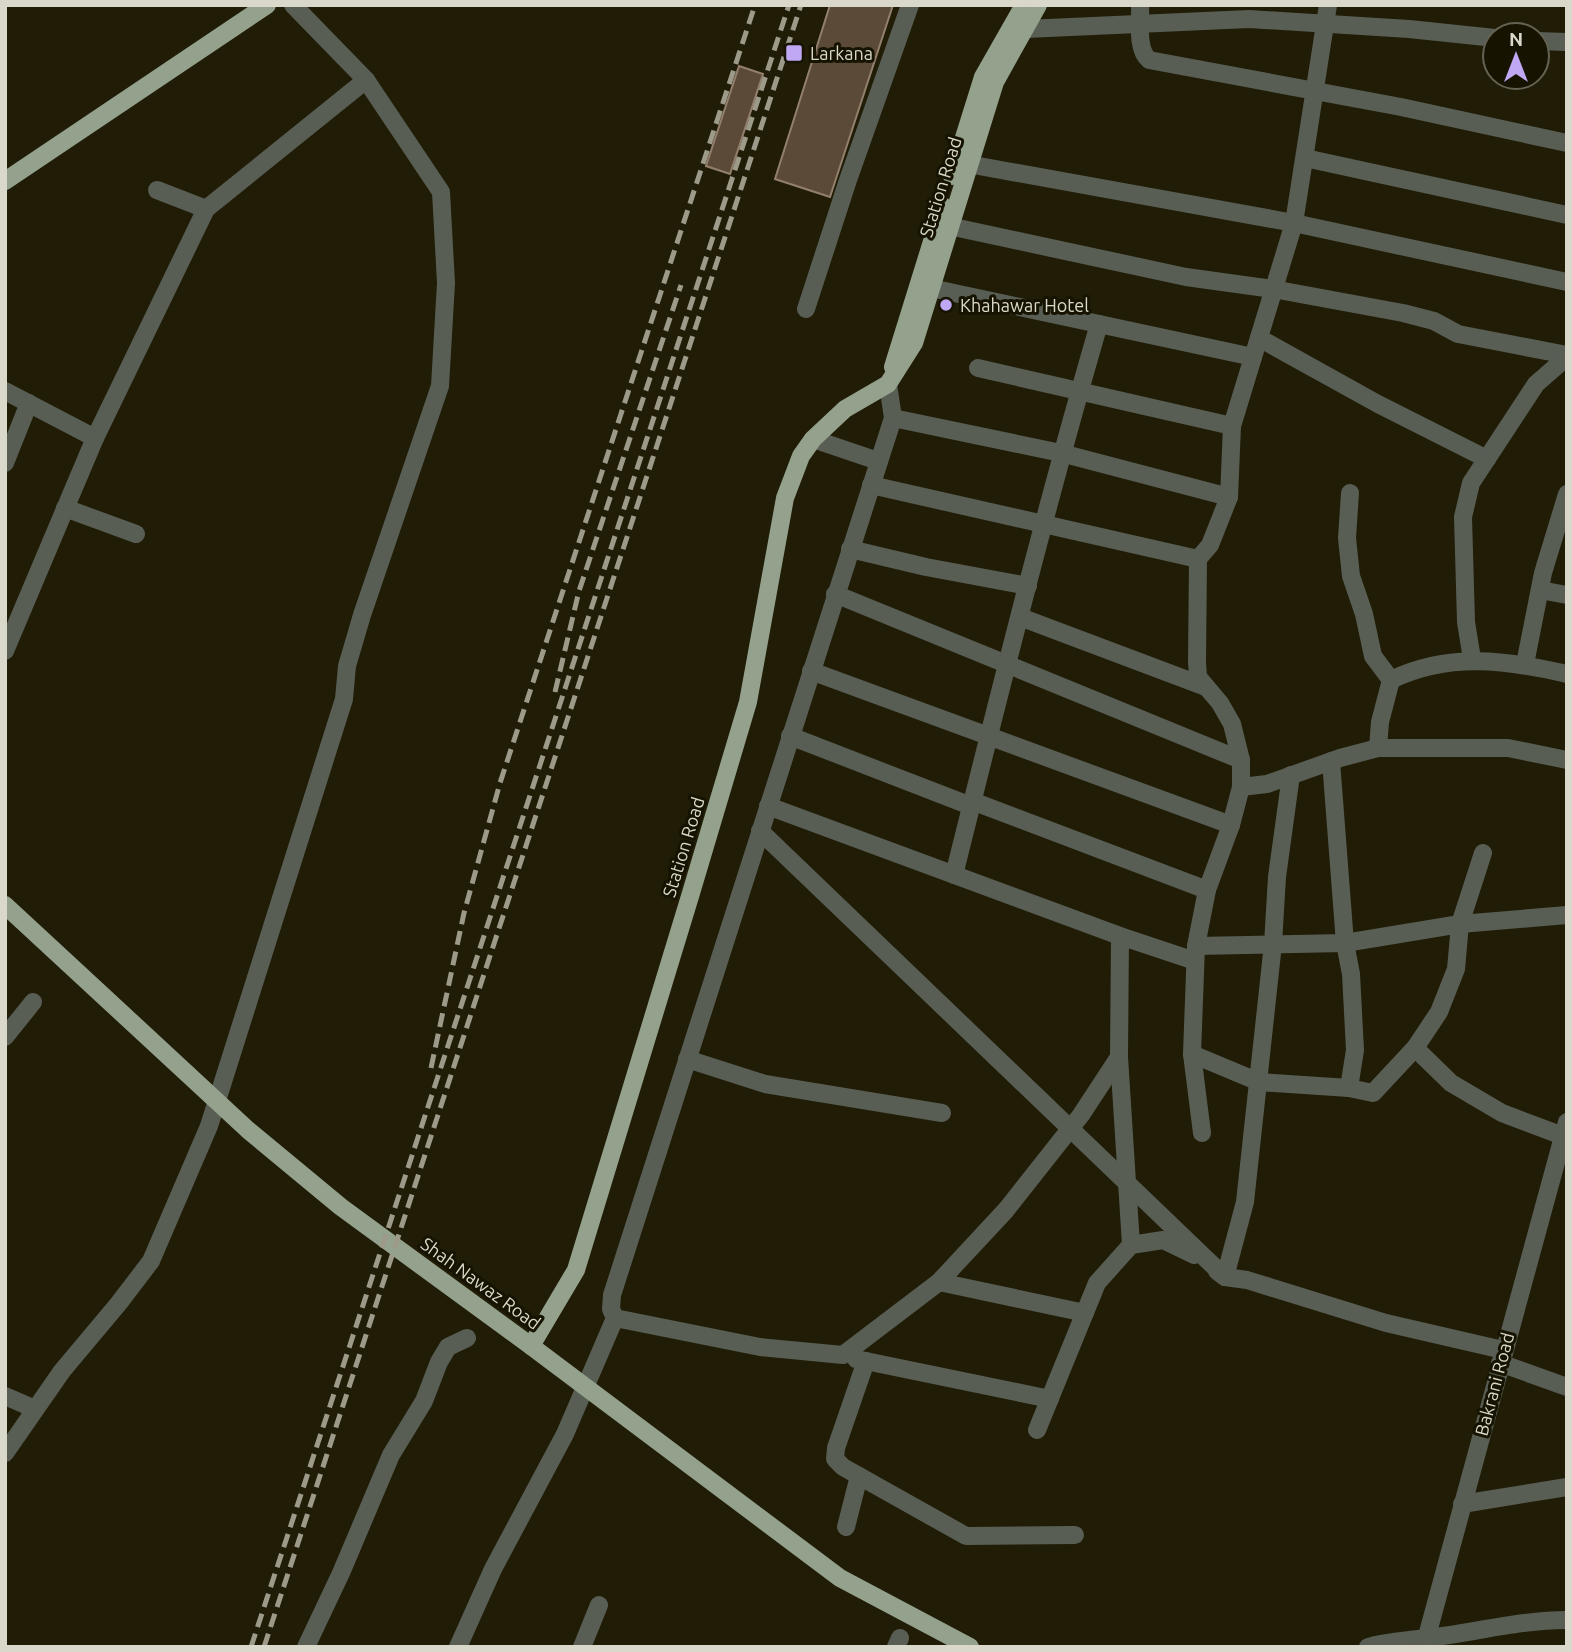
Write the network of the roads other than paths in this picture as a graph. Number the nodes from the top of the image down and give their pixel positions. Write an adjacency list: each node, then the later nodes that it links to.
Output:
1 (267, 5): 17 (main road)
2 (293, 5): 12 (street)
3 (910, 5): 26 (street)
4 (1024, 5): 9 (main road, Station Road)
5 (1038, 5): 9 (main road, Station Road)
6 (1140, 5): 10 (street)
7 (1328, 5): 8 (street)
8 (1324, 23): 10 (street); 11 (street); 13 (street)
9 (1020, 26): 10 (street); 16 (main road, Station Road); 32 (main road, Station Road)
10 (1141, 26): 13 (street)
11 (1481, 37)
12 (366, 80): 19 (street); 114 (street)
13 (1315, 91): 14 (street); 15 (street)
14 (1567, 143)
15 (1305, 158): 20 (street); 21 (street)
16 (968, 164): 21 (street); 22 (main road, Station Road)
17 (5, 181)
18 (156, 190): 19 (street)
19 (205, 209): 38 (street)
20 (1567, 215)
21 (1294, 223): 23 (street); 25 (street)
22 (949, 226): 24 (main road, Station Road); 25 (street)
23 (1567, 282)
24 (931, 288): 27 (street); 32 (main road, Station Road)
25 (1273, 289): 28 (street); 29 (street)
26 (806, 309)
27 (1099, 324): 30 (street); 34 (street)
28 (1259, 338): 30 (street); 41 (street)
29 (1567, 356): 41 (street)
30 (1253, 357): 37 (street)
31 (978, 368): 34 (street)
32 (888, 384): 36 (street); 39 (main road, Station Road)
33 (5, 391): 35 (street)
34 (1080, 391): 37 (street); 40 (street)
35 (29, 403): 38 (street); 43 (street)
36 (893, 418): 40 (street); 42 (street)
37 (1232, 426): 47 (street)
38 (95, 438): 48 (street)
39 (813, 439): 42 (street); 107 (main road, Station Road)
40 (1061, 453): 47 (street); 49 (street)
41 (1486, 459): 59 (street)
42 (878, 461): 44 (street)
43 (5, 463)
44 (871, 485): 49 (street); 51 (street)
45 (1350, 493): 64 (street)
46 (1567, 494): 54 (street)
47 (1229, 497): 52 (street)
48 (65, 508): 50 (street); 58 (street)
49 (1045, 523): 52 (street); 53 (street)
50 (136, 534)
51 (850, 549): 53 (street); 55 (street)
52 (1198, 559): 65 (street)
53 (1028, 586): 57 (street)
54 (1540, 590): 56 (street); 61 (street)
55 (835, 594): 60 (street); 62 (street)
56 (1567, 595)
57 (1020, 617): 60 (street); 65 (street)
58 (5, 651)
59 (1472, 659): 61 (street); 64 (street)
60 (1007, 664): 67 (street); 69 (street)
61 (1525, 664): 63 (street)
62 (811, 671): 66 (street); 67 (street)
63 (1567, 674)
64 (1391, 680): 68 (street)
65 (1206, 687): 69 (street)
66 (790, 736): 74 (street); 75 (street)
67 (988, 737): 74 (street); 76 (street)
68 (1378, 748): 70 (street); 71 (street)
69 (1241, 760): 73 (street)
70 (1567, 760)
71 (1331, 761): 72 (street); 85 (street)
72 (1291, 775): 73 (street); 86 (street)
73 (1241, 787): 76 (street)
74 (972, 803): 79 (street); 80 (street)
75 (768, 806): 77 (street); 79 (street)
76 (1231, 825): 80 (street)
77 (760, 831): 93 (street); 97 (street)
78 (1483, 853): 83 (street)
79 (954, 875): 84 (street)
80 (1207, 890): 87 (street)
81 (5, 905): 107 (main road, Shah Nawaz Road)
82 (1567, 915): 83 (street)
83 (1460, 924): 85 (street); 90 (street)
84 (1120, 936): 87 (street); 92 (street)
85 (1345, 943): 86 (street); 95 (street)
86 (1273, 944): 87 (street); 94 (street)
87 (1196, 953): 91 (street)
88 (33, 1002): 89 (street)
89 (5, 1037)
90 (1415, 1048): 95 (street); 98 (street)
91 (1192, 1054): 94 (street); 99 (street)
92 (1119, 1056): 97 (street); 100 (street)
93 (687, 1059): 96 (street); 105 (street)
94 (1259, 1082): 95 (street); 102 (street)
95 (1349, 1088)
96 (942, 1113)
97 (1070, 1129): 100 (street); 103 (street)
98 (1565, 1129): 109 (street, Bakrani Road)
99 (1202, 1133)
100 (1127, 1183): 101 (street); 102 (street)
101 (1131, 1245): 102 (street); 104 (street)
102 (1225, 1277): 109 (street)
103 (939, 1282): 104 (street); 108 (street)
104 (1085, 1314): 113 (street)
105 (615, 1318): 108 (street); 126 (street)
106 (467, 1339): 125 (street)
107 (531, 1346): 128 (main road, Shah Nawaz Road)
108 (843, 1355): 110 (street)
109 (1502, 1356): 111 (street); 119 (street, Bakrani Road)
110 (866, 1361): 113 (street); 117 (street)
111 (1567, 1387)
112 (5, 1396): 114 (street)
113 (1049, 1399): 115 (street)
114 (35, 1409): 116 (street)
115 (1037, 1430)
116 (5, 1453)
117 (859, 1476): 120 (street); 121 (street)
118 (1567, 1487): 119 (street)
119 (1462, 1504): 124 (street, Bakrani Road)
120 (846, 1527)
121 (1075, 1535)
122 (599, 1605): 127 (street)
123 (1567, 1620): 124 (street)
124 (1425, 1643): 129 (street)
125 (306, 1647)
126 (458, 1647)
127 (582, 1647)
128 (970, 1647)
129 (1368, 1647)

